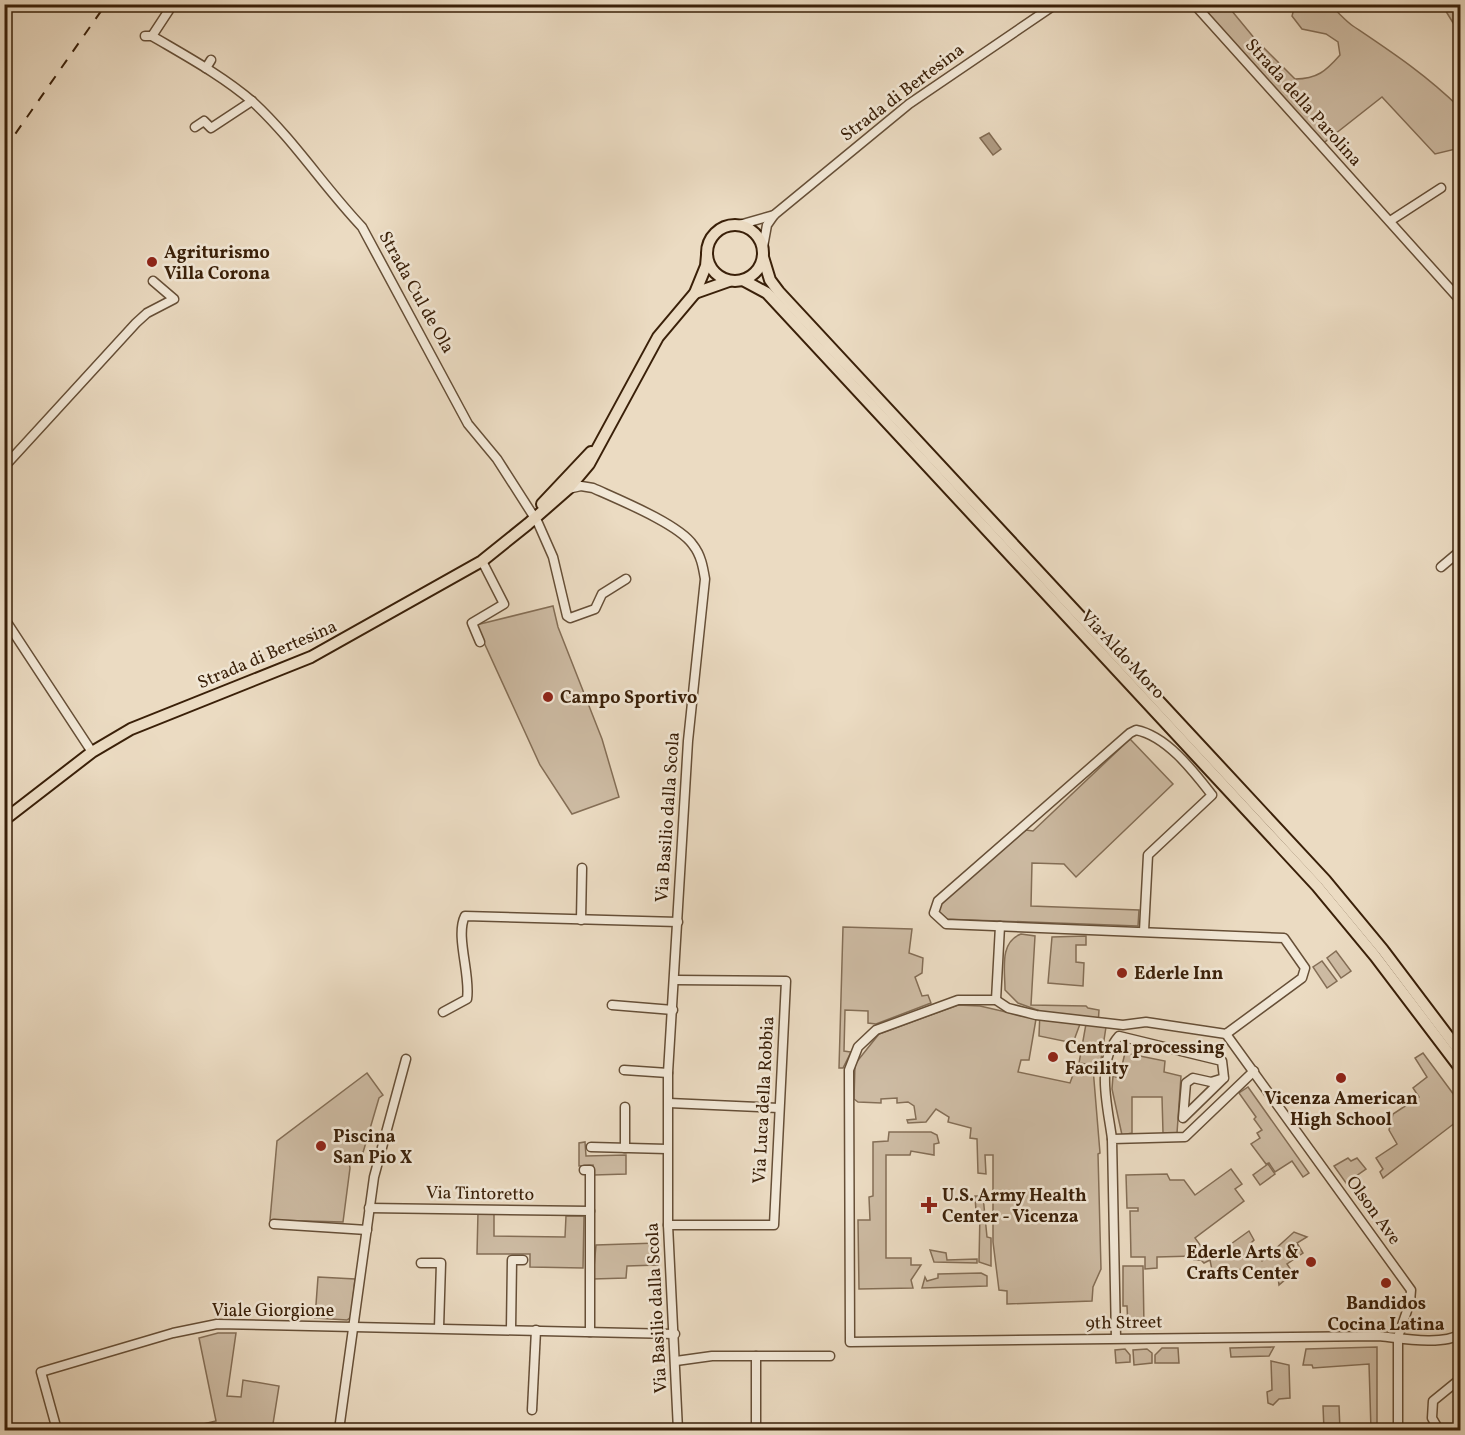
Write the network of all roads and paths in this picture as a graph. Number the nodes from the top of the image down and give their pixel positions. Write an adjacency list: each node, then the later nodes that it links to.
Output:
1 (173, 4): 5 (street, Strada Cul de Ola)
2 (1056, 4): 9 (street, Strada di Bertesina)
3 (1194, 4): 10 (street, Strada della Parolina)
4 (211, 60): 5 (street)
5 (206, 68): 6 (street, Strada Cul de Ola)
6 (252, 101): 7 (street); 25 (street, Strada Cul de Ola)
7 (195, 127)
8 (1442, 188): 10 (street)
9 (774, 215): 11 (street, Strada di Bertesina); 12 (street)
10 (1390, 221): 18 (street, Strada della Parolina)
11 (739, 225): 12 (main road); 13 (main road, Strada di Bertesina)
12 (763, 252): 14 (main road); 47 (main road, Via Aldo Moro)
13 (707, 255): 16 (main road); 17 (main road, Strada di Bertesina)
14 (743, 280): 16 (main road); 49 (main road, Via Aldo Moro)
15 (153, 281): 21 (street)
16 (729, 281): 17 (main road)
17 (695, 293): 19 (main road, Strada di Bertesina)
18 (1461, 300)
19 (601, 440): 20 (main road, Strada di Bertesina); 22 (main road, Strada di Bertesina)
20 (587, 457): 23 (street); 25 (main road, Strada di Bertesina)
21 (4, 467)
22 (586, 469): 23 (main road, Strada di Bertesina); 24 (street)
23 (579, 483): 24 (street, Via Basilio dalla Scola); 25 (main road, Strada di Bertesina)
24 (593, 488): 36 (street, Via Basilio dalla Scola)
25 (534, 516): 27 (main road, Strada di Bertesina); 29 (street)
26 (1461, 551): 28 (street)
27 (482, 561): 31 (street); 32 (main road, Strada di Bertesina)
28 (1441, 567)
29 (626, 579)
30 (4, 618): 32 (street)
31 (480, 642)
32 (92, 752): 33 (main road, Strada di Bertesina)
33 (4, 820)
34 (582, 868): 35 (street)
35 (581, 920): 36 (street, Via Basilio dalla Scola); 43 (street, Via Basilio dalla Scola)
36 (678, 922): 39 (street, Via Basilio dalla Scola)
37 (1000, 926): 38 (street); 38 (street); 40 (street)
38 (1144, 931): 45 (street)
39 (676, 980): 42 (street, Via Basilio dalla Scola); 56 (street, Via Luca della Robbia)
40 (996, 1000): 44 (street); 76 (street, 9th Street)
41 (612, 1005): 42 (street)
42 (673, 1010): 52 (street, Via Basilio dalla Scola)
43 (443, 1012)
44 (1123, 1025): 45 (street); 46 (street)
45 (1226, 1034): 51 (street, Olson Ave)
46 (1119, 1036): 53 (street); 57 (street)
47 (1461, 1052)
48 (406, 1059): 62 (street)
49 (1461, 1068)
50 (624, 1070): 52 (street)
51 (1254, 1071): 57 (street); 77 (street, Olson Ave)
52 (668, 1073): 54 (street, Via Basilio dalla Scola)
53 (1224, 1078): 53 (street)
54 (669, 1103): 56 (street); 60 (street, Via Basilio dalla Scola)
55 (625, 1107): 59 (street)
56 (779, 1108): 65 (street, Via Luca della Robbia)
57 (1112, 1139): 76 (street)
58 (591, 1147): 59 (street)
59 (625, 1148): 60 (street)
60 (667, 1149): 65 (street, Via Basilio dalla Scola)
61 (584, 1170): 63 (street)
62 (369, 1208): 63 (street, Via Tintoretto); 66 (street)
63 (590, 1211): 73 (street)
64 (274, 1224): 66 (street)
65 (668, 1225): 74 (street, Via Basilio dalla Scola)
66 (367, 1230): 69 (street)
67 (523, 1260): 71 (street)
68 (421, 1263): 70 (street)
69 (354, 1327): 70 (street, Viale Giorgione); 83 (street, Viale Giorgione); 84 (street)
70 (439, 1328): 71 (street, Viale Giorgione)
71 (512, 1329): 72 (street, Viale Giorgione)
72 (536, 1330): 73 (street, Viale Giorgione); 82 (street)
73 (590, 1332): 74 (street, Viale Giorgione)
74 (675, 1334): 80 (street, Via Basilio dalla Scola)
75 (1461, 1334): 77 (street, 9th Street)
76 (1116, 1338): 77 (street, 9th Street)
77 (1398, 1338): 87 (street, Olson Ave)
78 (756, 1356): 79 (street); 80 (street); 86 (street)
79 (830, 1356)
80 (676, 1361): 85 (street, Via Basilio dalla Scola)
81 (1461, 1379): 88 (street)
82 (531, 1410)
83 (57, 1431)
84 (339, 1431)
85 (678, 1431)
86 (756, 1431)
87 (1398, 1431)
88 (1439, 1431)

